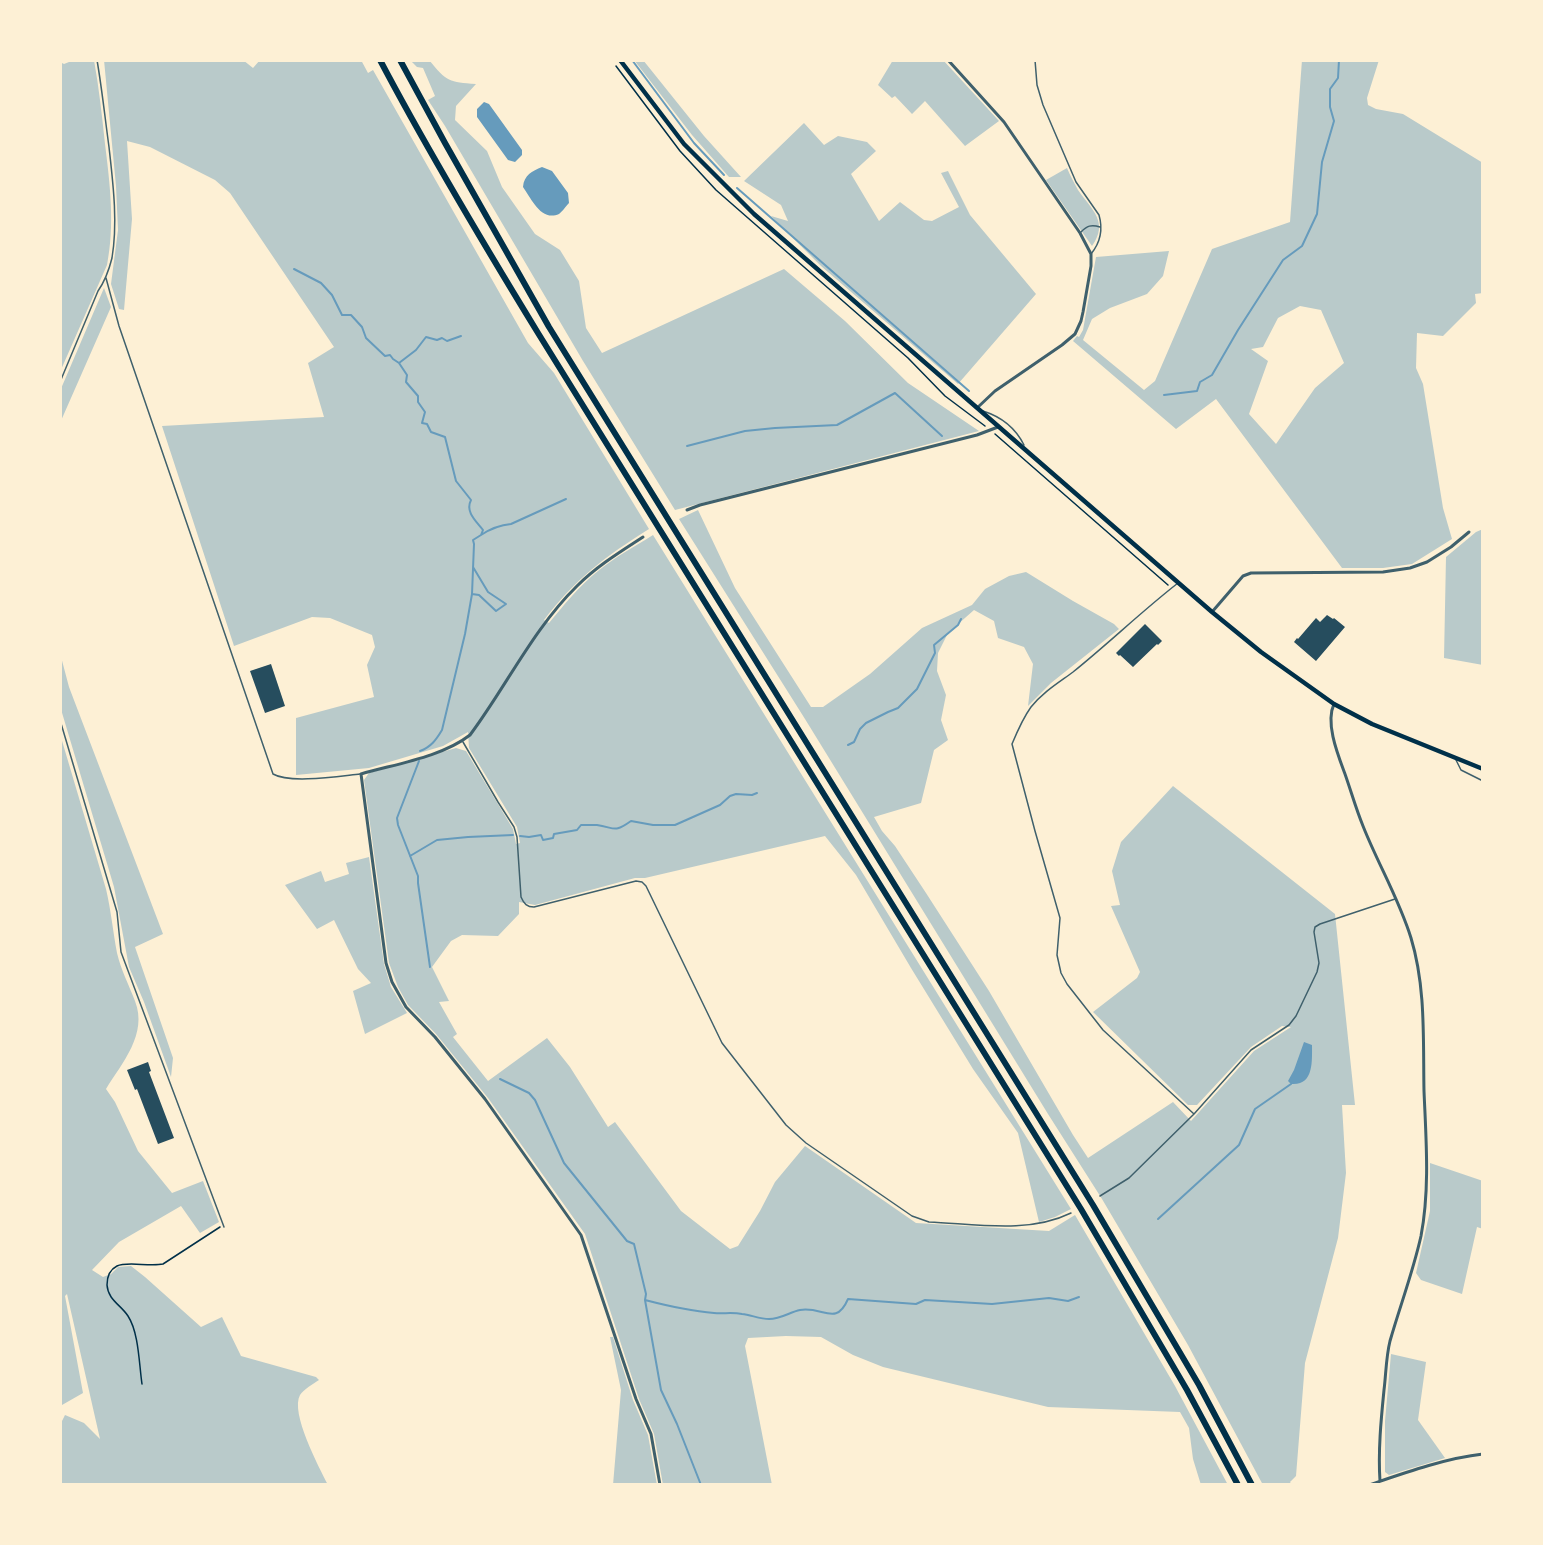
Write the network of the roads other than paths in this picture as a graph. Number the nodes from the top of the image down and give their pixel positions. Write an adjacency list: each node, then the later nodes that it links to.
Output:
1 (97, 60): 10 (lane)
2 (380, 60): 35 (highway)
3 (400, 60): 36 (highway)
4 (620, 60): 12 (main road)
5 (948, 60): 8 (street)
6 (1035, 60): 7 (lane)
7 (1101, 228): 8 (lane); 9 (lane)
8 (1080, 233): 9 (street)
9 (1091, 254): 12 (street)
10 (106, 278): 11 (lane); 25 (lane)
11 (60, 382)
12 (977, 408): 13 (main road); 14 (lane)
13 (999, 426): 14 (main road); 15 (street)
14 (1026, 450): 18 (main road)
15 (687, 510)
16 (1469, 532): 19 (street)
17 (644, 537): 22 (street)
18 (1179, 583): 19 (main road); 28 (lane)
19 (1212, 612): 20 (main road)
20 (1334, 704): 23 (main road); 27 (street)
21 (60, 720): 31 (lane)
22 (462, 741): 25 (street); 30 (lane)
23 (1456, 759): 24 (main road); 26 (lane)
24 (1483, 769)
25 (361, 774): 34 (street)
26 (1483, 780)
27 (1396, 898): 28 (lane); 33 (street)
28 (1194, 1114): 29 (lane)
29 (1100, 1196)
30 (1071, 1214)
31 (224, 1226)
32 (1483, 1454): 33 (street)
33 (1382, 1481): 37 (street)
34 (660, 1485)
35 (1238, 1485)
36 (1252, 1485)
37 (1368, 1485)

